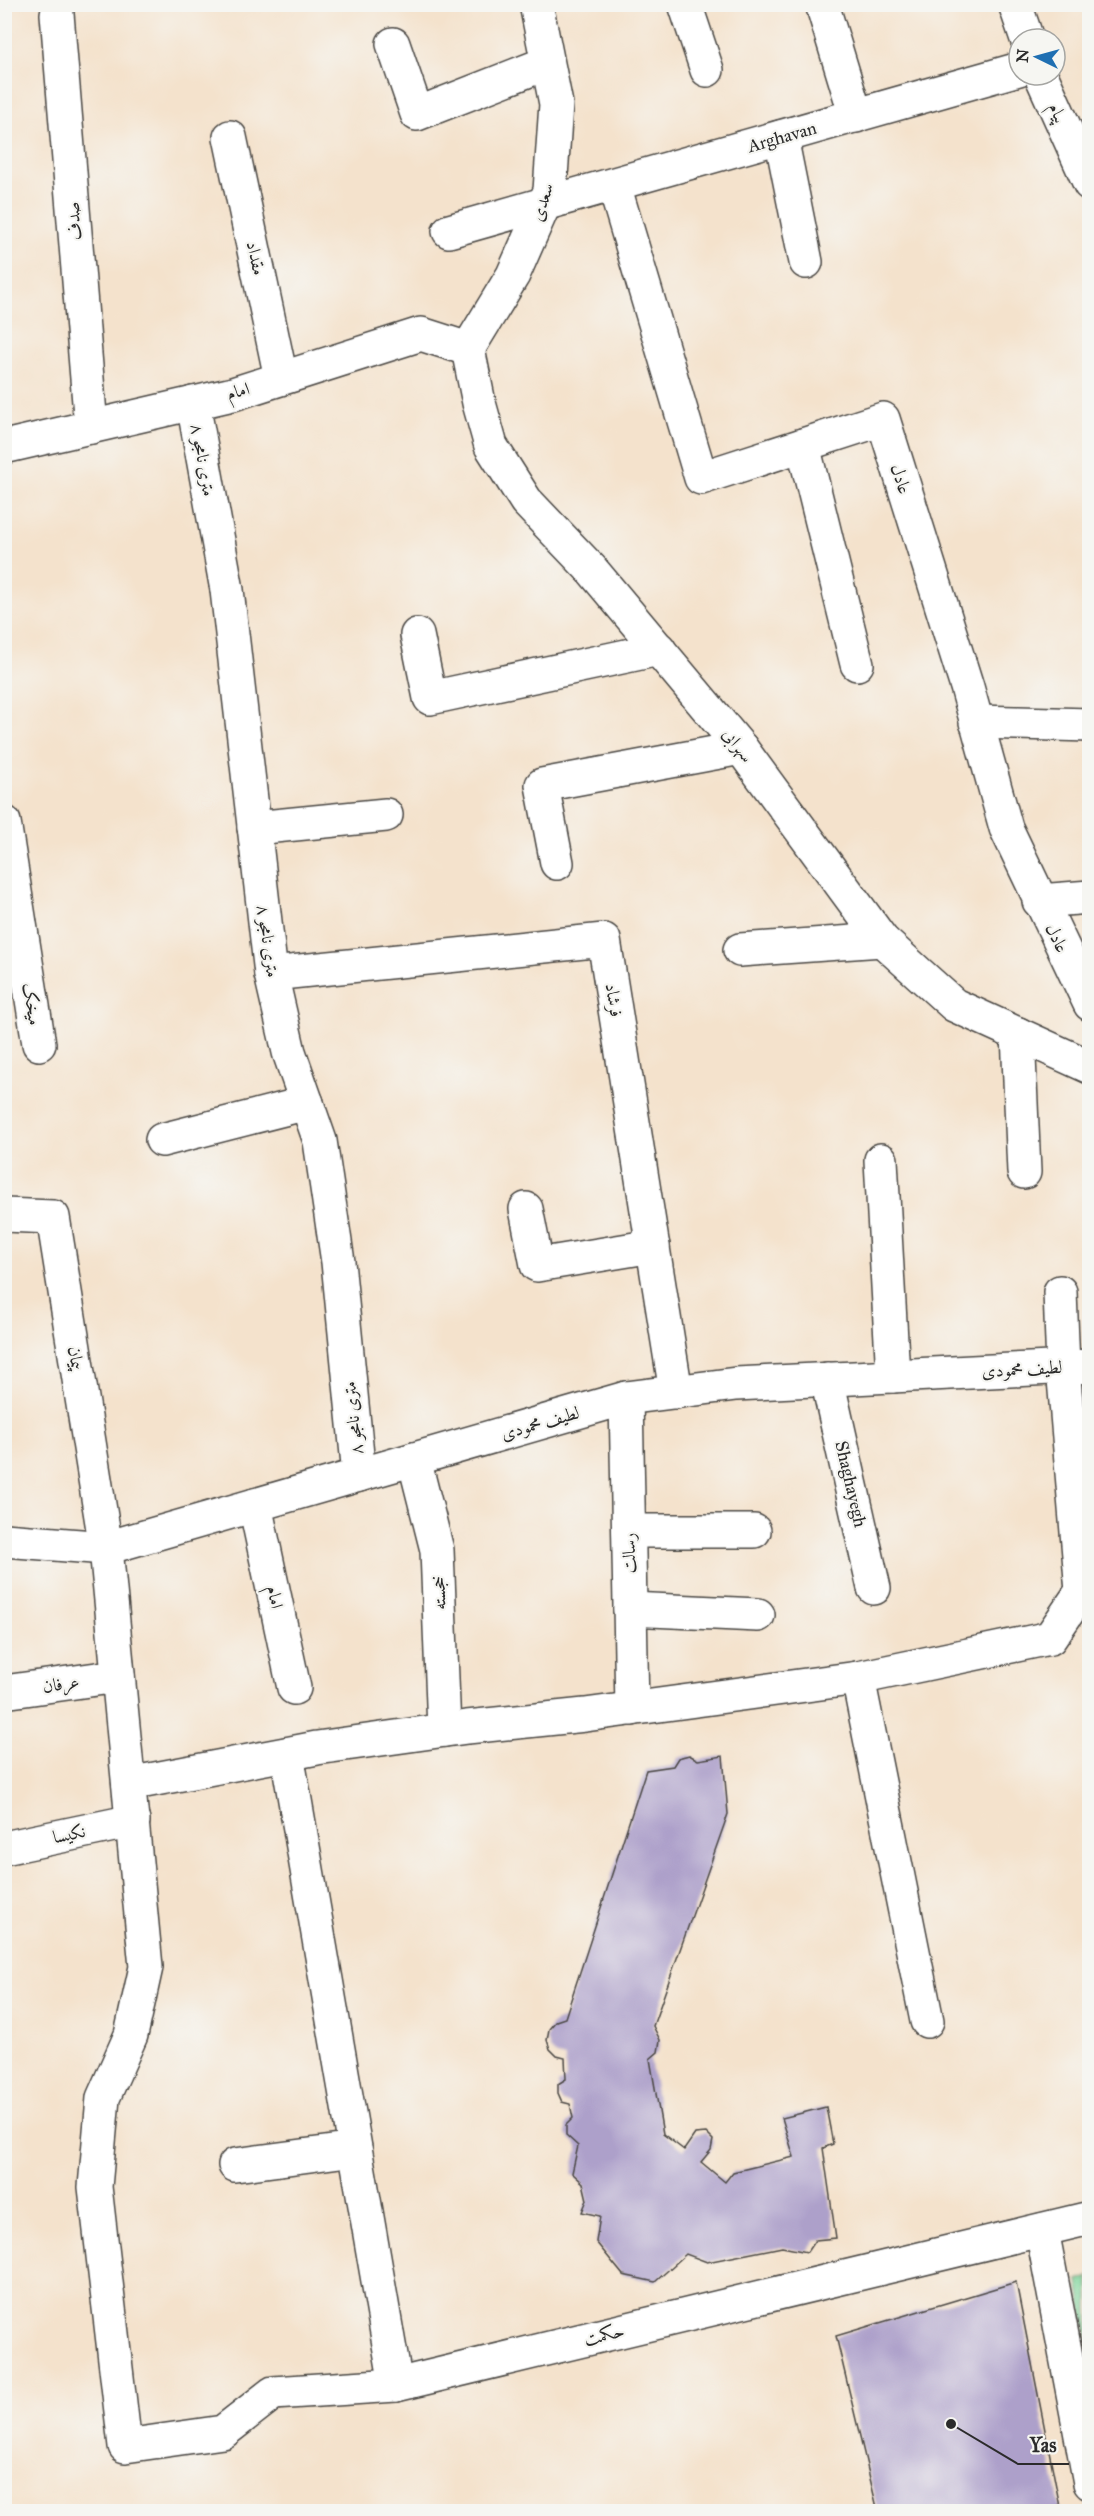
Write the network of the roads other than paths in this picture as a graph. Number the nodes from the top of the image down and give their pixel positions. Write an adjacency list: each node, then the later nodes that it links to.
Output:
1 (536, 4): 8 (street, سعدی)
2 (685, 4): 9 (street)
3 (822, 4): 12 (street)
4 (1015, 4): 6 (street)
5 (57, 14): 23 (street, صدف)
6 (1023, 27)
7 (393, 44): 8 (street)
8 (547, 63): 17 (street, سعدی)
9 (707, 70)
10 (1007, 72): 12 (street, Arghavan)
11 (1046, 87): 15 (street, پیام)
12 (856, 116): 13 (street, Arghavan)
13 (781, 137): 16 (street, Arghavan); 19 (street)
14 (230, 138): 21 (street, مقداد)
15 (1089, 184)
16 (614, 185): 17 (street, Arghavan); 24 (street, عادل)
17 (544, 204): 18 (street, Arghavan); 20 (street, سعدی)
18 (449, 231)
19 (806, 262)
20 (468, 349): 21 (street, امام); 27 (street, سهرابی)
21 (281, 378): 22 (street, امام)
22 (193, 403): 23 (street, امام); 34 (street, ۸ متری نامجو)
23 (91, 427): 25 (street, امام)
24 (804, 445): 28 (street); 29 (street, عادل)
25 (4, 447)
26 (417, 635): 27 (street)
27 (659, 650): 31 (street, سهرابی)
28 (857, 664)
29 (976, 722): 30 (street); 37 (street, عادل)
30 (1089, 725)
31 (741, 748): 35 (street); 38 (street, سهرابی)
32 (386, 814): 34 (street)
33 (4, 822): 40 (street, میخک)
34 (254, 828): 41 (street, ۸ متری نامجو)
35 (557, 863)
36 (1089, 897): 37 (street)
37 (1040, 901): 42 (street, عادل)
38 (882, 940): 39 (street); 43 (street, سهرابی)
39 (740, 950)
40 (16, 974): 44 (street, میخک)
41 (271, 974): 46 (street, ۸ متری نامجو); 52 (street, فرشاد)
42 (1089, 1004)
43 (1018, 1034): 45 (street, سهرابی); 49 (street)
44 (39, 1044)
45 (1089, 1067)
46 (307, 1103): 47 (street); 60 (street, ۸ متری نامجو)
47 (162, 1140)
48 (881, 1160): 55 (street)
49 (1024, 1172)
50 (526, 1209): 52 (street)
51 (4, 1215): 65 (street, پیمان)
52 (653, 1246): 57 (street, فرشاد)
53 (1060, 1292): 54 (street)
54 (1076, 1366): 55 (street, لطیف محمودی); 70 (street)
55 (893, 1376): 56 (street, لطیف محمودی)
56 (828, 1379): 57 (street, لطیف محمودی); 66 (street, Shaghayegh)
57 (676, 1392): 58 (street, لطیف محمودی)
58 (626, 1398): 59 (street, لطیف محمودی); 62 (street, رسالت)
59 (414, 1459): 60 (street, لطیف محمودی); 74 (street, خجسته)
60 (359, 1475): 61 (street, لطیف محمودی)
61 (255, 1505): 65 (street, لطیف محمودی); 71 (street, امام)
62 (629, 1531): 63 (street); 67 (street, رسالت)
63 (754, 1531)
64 (4, 1540): 65 (street, لطیف محمودی)
65 (106, 1548): 69 (street)
66 (874, 1588)
67 (630, 1609): 68 (street); 73 (street, رسالت)
68 (758, 1615)
69 (118, 1676): 72 (street, عرفان); 76 (street)
70 (858, 1678): 73 (street); 79 (street)
71 (294, 1688)
72 (4, 1692)
73 (632, 1709): 74 (street)
74 (444, 1730): 75 (street)
75 (287, 1754): 76 (street); 80 (street)
76 (129, 1784): 77 (street)
77 (133, 1821): 78 (street, نکیسا); 84 (street, حکمت)
78 (4, 1848)
79 (927, 2021)
80 (355, 2149): 81 (street); 84 (street)
81 (235, 2164)
82 (1089, 2218): 83 (street, حکمت)
83 (1041, 2230): 84 (street, حکمت); 85 (street)
84 (396, 2385)
85 (1089, 2483)

